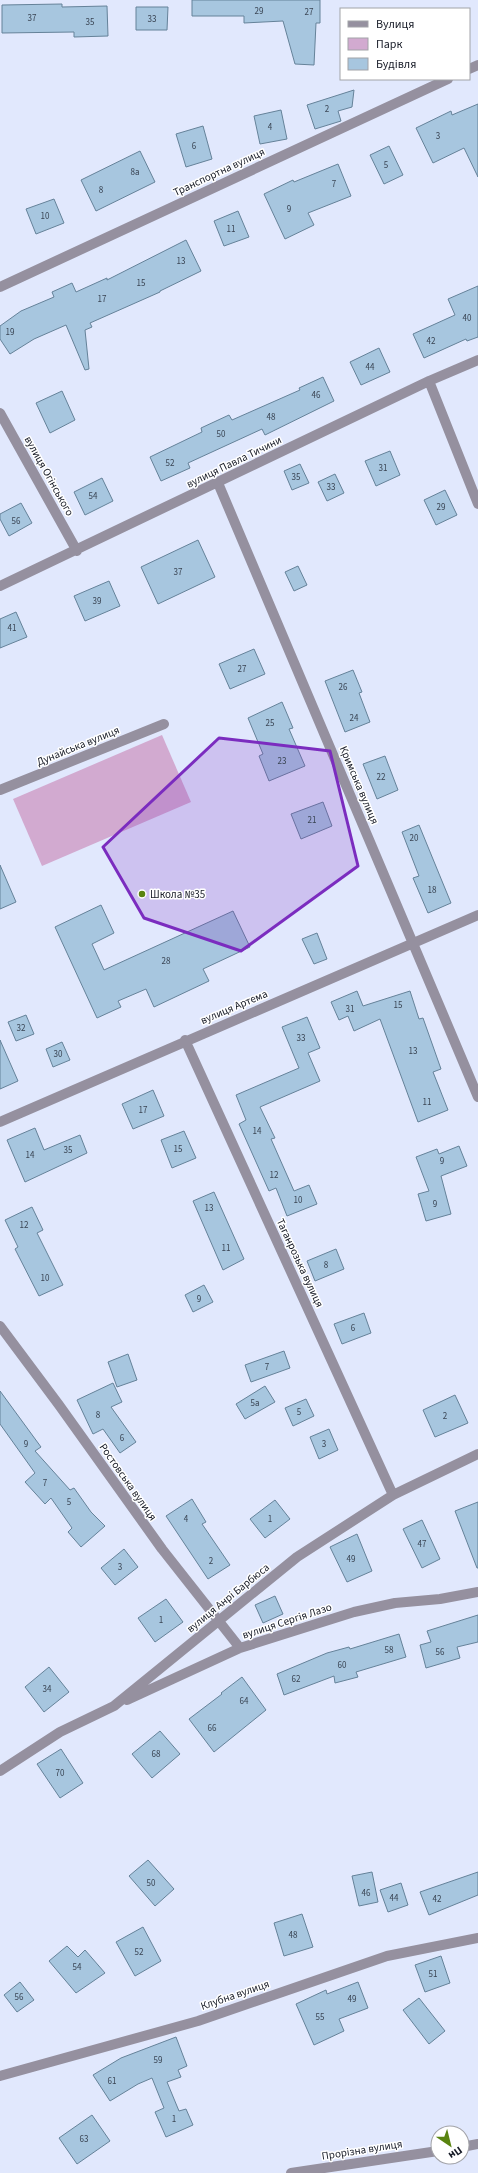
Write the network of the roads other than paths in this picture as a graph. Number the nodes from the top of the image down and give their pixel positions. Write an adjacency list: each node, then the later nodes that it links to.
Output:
1 (446, 80): 2 (street, Транспортна вулиця)
2 (0, 287)
3 (478, 360): 4 (street, вулиця Павла Тичини)
4 (429, 381): 6 (street, вулиця Павла Тичини); 7 (street)
5 (0, 413): 8 (street, вулиця Огінського)
6 (218, 483): 8 (street, вулиця Павла Тичини); 13 (street, Кримська вулиця)
7 (478, 504)
8 (76, 550): 9 (street, вулиця Павла Тичини)
9 (0, 586)
10 (164, 724): 11 (street, Дунайська вулиця)
11 (0, 790)
12 (478, 915): 13 (street, вулиця Артема)
13 (413, 943): 14 (street, вулиця Артема); 15 (street, Кримська вулиця)
14 (185, 1040): 16 (street, вулиця Артема); 19 (street, Таганрозька вулиця)
15 (478, 1097)
16 (0, 1122)
17 (0, 1326): 21 (street, Ростовська вулиця)
18 (478, 1454): 19 (street, вулиця Анрі Барбюса)
19 (394, 1495): 21 (street, вулиця Анрі Барбюса)
20 (478, 1592): 22 (street, вулиця Сергія Лазо)
21 (219, 1620): 22 (street, Ростовська вулиця); 23 (street, вулиця Анрі Барбюса)
22 (240, 1648): 23 (street, вулиця Сергія Лазо)
23 (114, 1706): 24 (street, вулиця Анрі Барбюса)
24 (0, 1771)
25 (478, 1938): 26 (street, Клубна вулиця)
26 (0, 2076)
27 (430, 2151): 28 (street, Прорізна вулиця)
28 (291, 2173)

